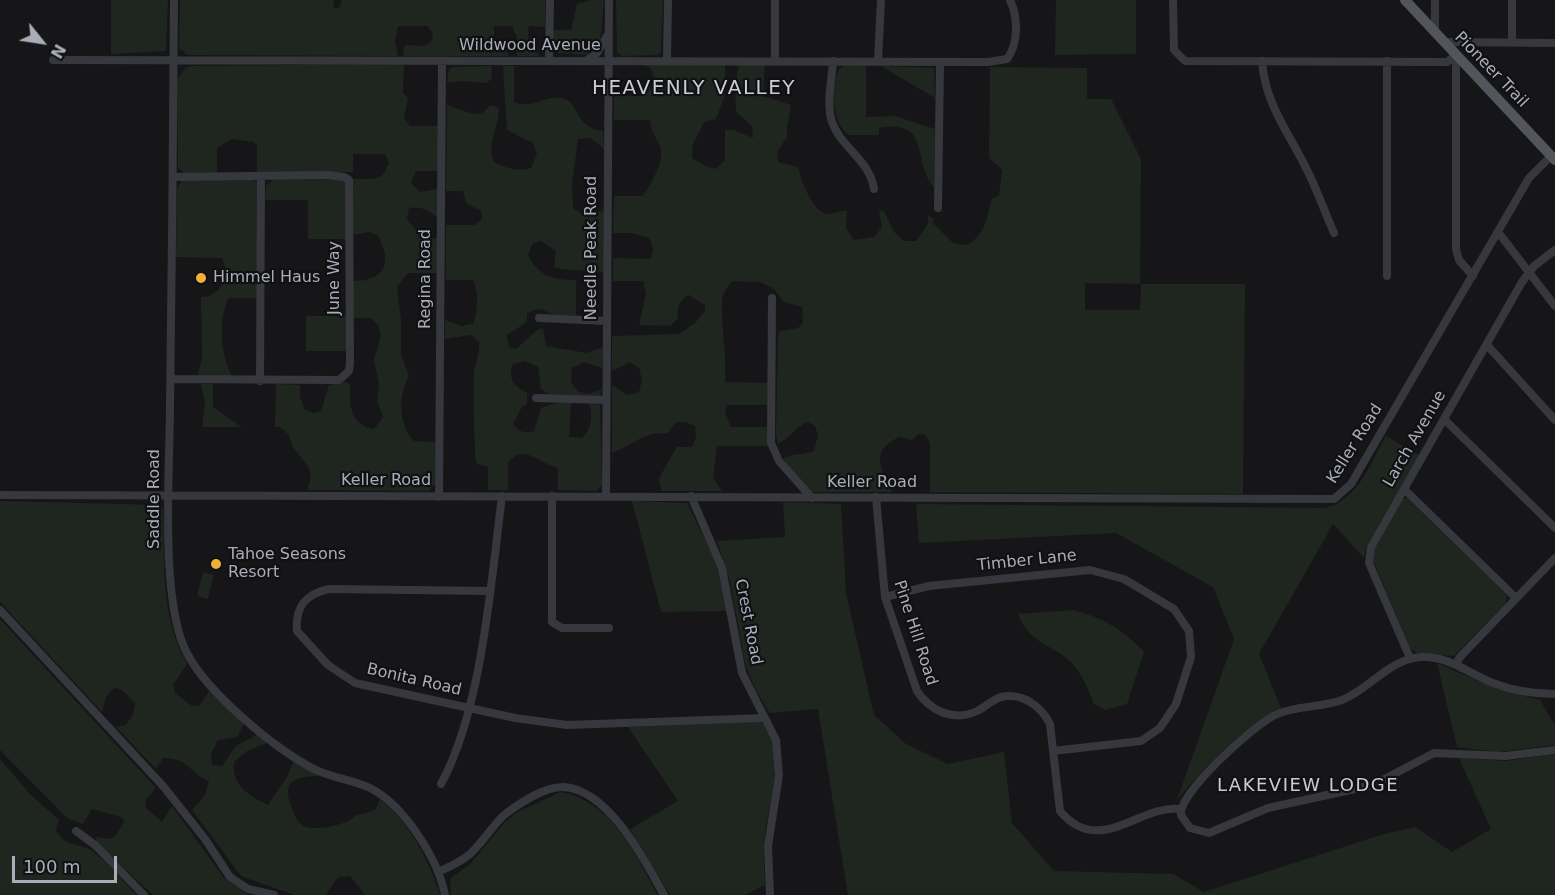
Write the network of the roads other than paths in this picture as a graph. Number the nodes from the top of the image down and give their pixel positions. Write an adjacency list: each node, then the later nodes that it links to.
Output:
1 (174, 0): 20 (street, Saddle Road)
2 (550, 0): 23 (street)
3 (609, 0): 12 (street, Needle Peak Road)
4 (668, 0): 21 (street)
5 (775, 0): 18 (street)
6 (881, 0): 27 (street)
7 (1010, 0): 29 (street, Wildwood Avenue)
8 (1173, 0): 30 (street)
9 (1405, 0): 13 (main road, Pioneer Trail)
10 (1436, 0): 13 (street)
11 (1512, 0): 15 (street)
12 (609, 33): 24 (street); 25 (street, Needle Peak Road)
13 (1435, 33): 14 (main road, Pioneer Trail)
14 (1444, 42): 15 (street); 17 (main road, Pioneer Trail)
15 (1512, 42): 16 (street)
16 (1555, 43)
17 (1456, 55): 28 (street); 31 (main road, Pioneer Trail); 41 (street)
18 (775, 59): 21 (street, Wildwood Avenue); 26 (street, Wildwood Avenue)
19 (53, 60): 20 (street, Wildwood Avenue)
20 (173, 60): 22 (street, Wildwood Avenue); 33 (street, Saddle Road)
21 (668, 60): 25 (street, Wildwood Avenue)
22 (442, 61): 23 (street, Wildwood Avenue); 56 (street, Regina Road)
23 (549, 61): 24 (street, Wildwood Avenue)
24 (586, 61): 25 (street, Wildwood Avenue)
25 (608, 61): 45 (street, Needle Peak Road)
26 (833, 61): 27 (street, Wildwood Avenue); 34 (street)
27 (878, 61): 29 (street, Wildwood Avenue)
28 (1388, 61): 30 (street); 40 (street)
29 (939, 62): 35 (street)
30 (1262, 62): 36 (street)
31 (1553, 158): 37 (street, Keller Road)
32 (261, 176): 33 (street, June Way); 48 (street); 48 (street, June Way)
33 (173, 177): 47 (street, Saddle Road)
34 (874, 189)
35 (938, 208)
36 (1334, 232)
37 (1498, 232): 39 (street); 41 (street, Keller Road)
38 (1555, 250): 39 (street, Larch Avenue)
39 (1529, 272): 43 (street); 46 (street, Larch Avenue)
40 (1387, 276)
41 (1473, 276): 61 (street, Keller Road)
42 (772, 298): 62 (street)
43 (1555, 306)
44 (539, 318): 45 (street)
45 (607, 321): 50 (street, Needle Peak Road)
46 (1486, 345): 51 (street, Larch Avenue); 52 (street)
47 (171, 379): 48 (street, June Way); 55 (street, Saddle Road)
48 (260, 381)
49 (536, 398): 50 (street)
50 (606, 400): 59 (street, Needle Peak Road)
51 (1444, 419): 53 (street, Larch Avenue); 63 (street)
52 (1555, 420)
53 (1404, 489): 67 (street); 70 (street, Larch Avenue)
54 (0, 495): 55 (street, Keller Road)
55 (170, 496): 56 (street, Keller Road); 80 (street, Saddle Road)
56 (439, 496): 57 (street, Keller Road)
57 (502, 496): 58 (street, Keller Road); 65 (street)
58 (552, 496): 59 (street, Keller Road); 69 (street)
59 (606, 496): 60 (street, Keller Road)
60 (691, 496): 62 (street, Keller Road); 74 (street, Crest Road)
61 (876, 497): 62 (street, Keller Road); 66 (street, Pine Hill Road)
62 (812, 498)
63 (1555, 528)
64 (1555, 558): 67 (street)
65 (489, 591): 73 (street); 73 (street, Bonita Road)
66 (885, 597): 76 (street, Pine Hill Road); 76 (street, Timber Lane)
67 (1516, 598): 71 (street)
68 (0, 610): 82 (street)
69 (609, 628)
70 (1410, 658): 71 (street); 78 (street)
71 (1456, 664): 72 (street)
72 (1555, 694)
73 (469, 708): 74 (street, Bonita Road); 77 (street)
74 (765, 718): 85 (street, Crest Road)
75 (1555, 750): 78 (street)
76 (1053, 751): 78 (street, Pine Hill Road)
77 (441, 784)
78 (1180, 809)
79 (76, 831): 81 (street)
80 (438, 872): 83 (street, Saddle Road); 84 (street)
81 (144, 895)
82 (274, 895)
83 (445, 895)
84 (664, 895)
85 (770, 895)

